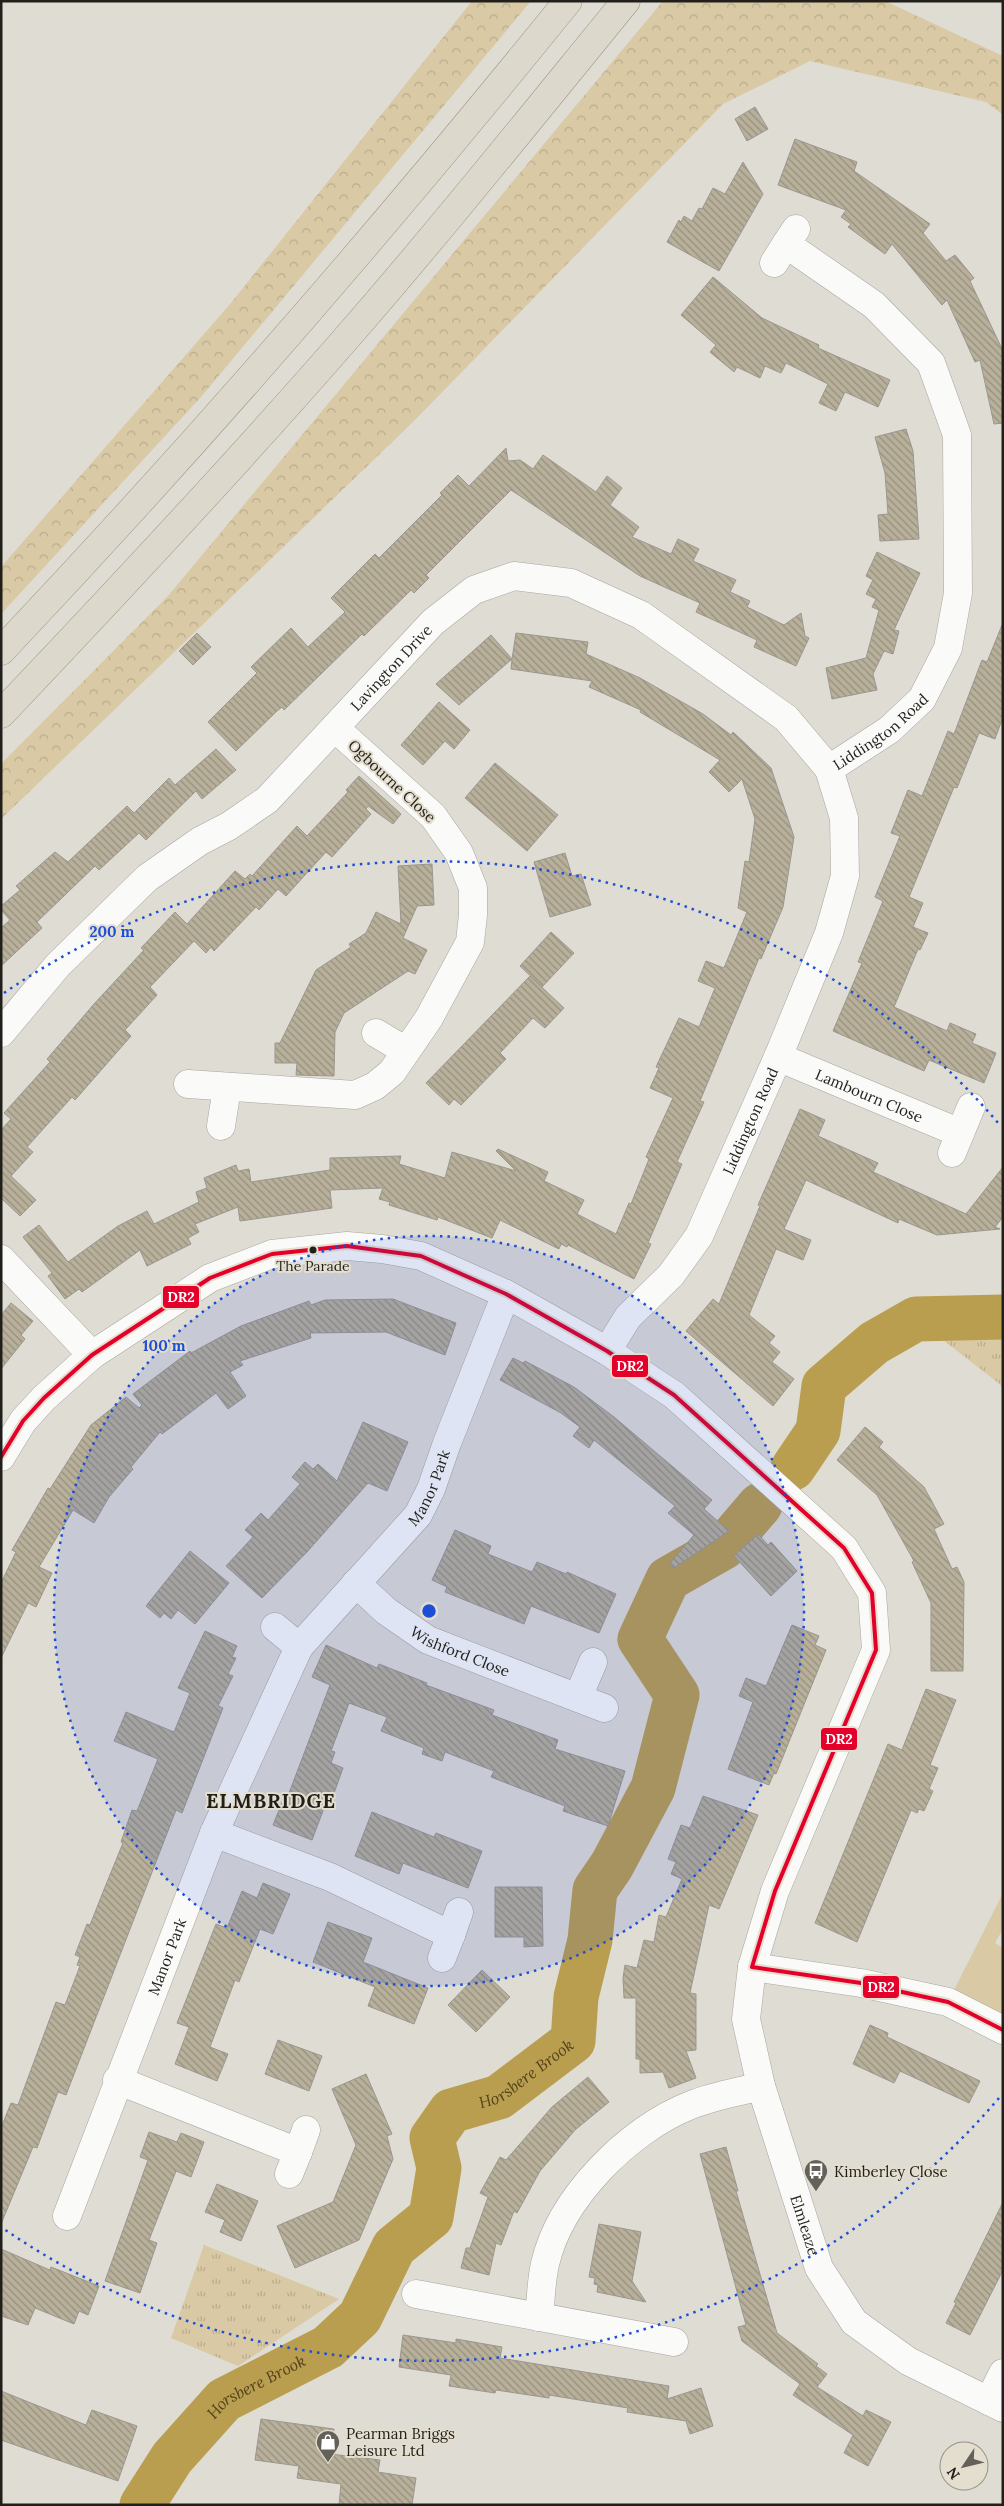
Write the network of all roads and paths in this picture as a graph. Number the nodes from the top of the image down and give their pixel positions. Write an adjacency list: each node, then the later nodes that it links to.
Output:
1 (568, 1): 4 (highway)
2 (626, 1): 5 (highway)
3 (785, 245): 7 (street, Liddington Road)
4 (1, 651)
5 (1, 714)
6 (336, 729): 7 (street, Lavington Drive); 8 (street, Lavington Drive); 10 (street, Ogbourne Close)
7 (830, 769): 11 (street, Liddington Road)
8 (1, 1033)
9 (376, 1033): 10 (street)
10 (406, 1051): 13 (street, Ogbourne Close)
11 (778, 1057): 14 (street, Lambourn Close); 18 (street, Liddington Road)
12 (188, 1084): 13 (street, Ogbourne Close)
13 (227, 1088): 15 (street)
14 (971, 1107)
15 (221, 1126)
16 (1, 1259): 19 (street)
17 (506, 1294): 18 (street, Elmleaze); 19 (street, Elmleaze); 21 (street, Manor Park)
18 (607, 1351): 29 (street, Elmleaze)
19 (92, 1355): 20 (street, Elmleaze)
20 (1, 1457)
21 (356, 1583): 23 (street, Manor Park); 25 (street, Wishford Close)
22 (275, 1627): 23 (street)
23 (299, 1647): 27 (street, Manor Park)
24 (593, 1662): 25 (street)
25 (578, 1698): 26 (street, Wishford Close)
26 (604, 1708)
27 (214, 1833): 28 (street); 31 (street, Manor Park)
28 (451, 1935)
29 (752, 1967): 30 (street); 32 (street, Elmleaze)
30 (1003, 2030)
31 (117, 2080): 33 (street); 34 (street, Manor Park)
32 (761, 2086): 36 (street); 39 (street, Elmleaze)
33 (298, 2152)
34 (67, 2216)
35 (416, 2294): 36 (street)
36 (539, 2317): 37 (street)
37 (674, 2342)
38 (1003, 2372): 39 (street, Elmleaze)
39 (996, 2404)

